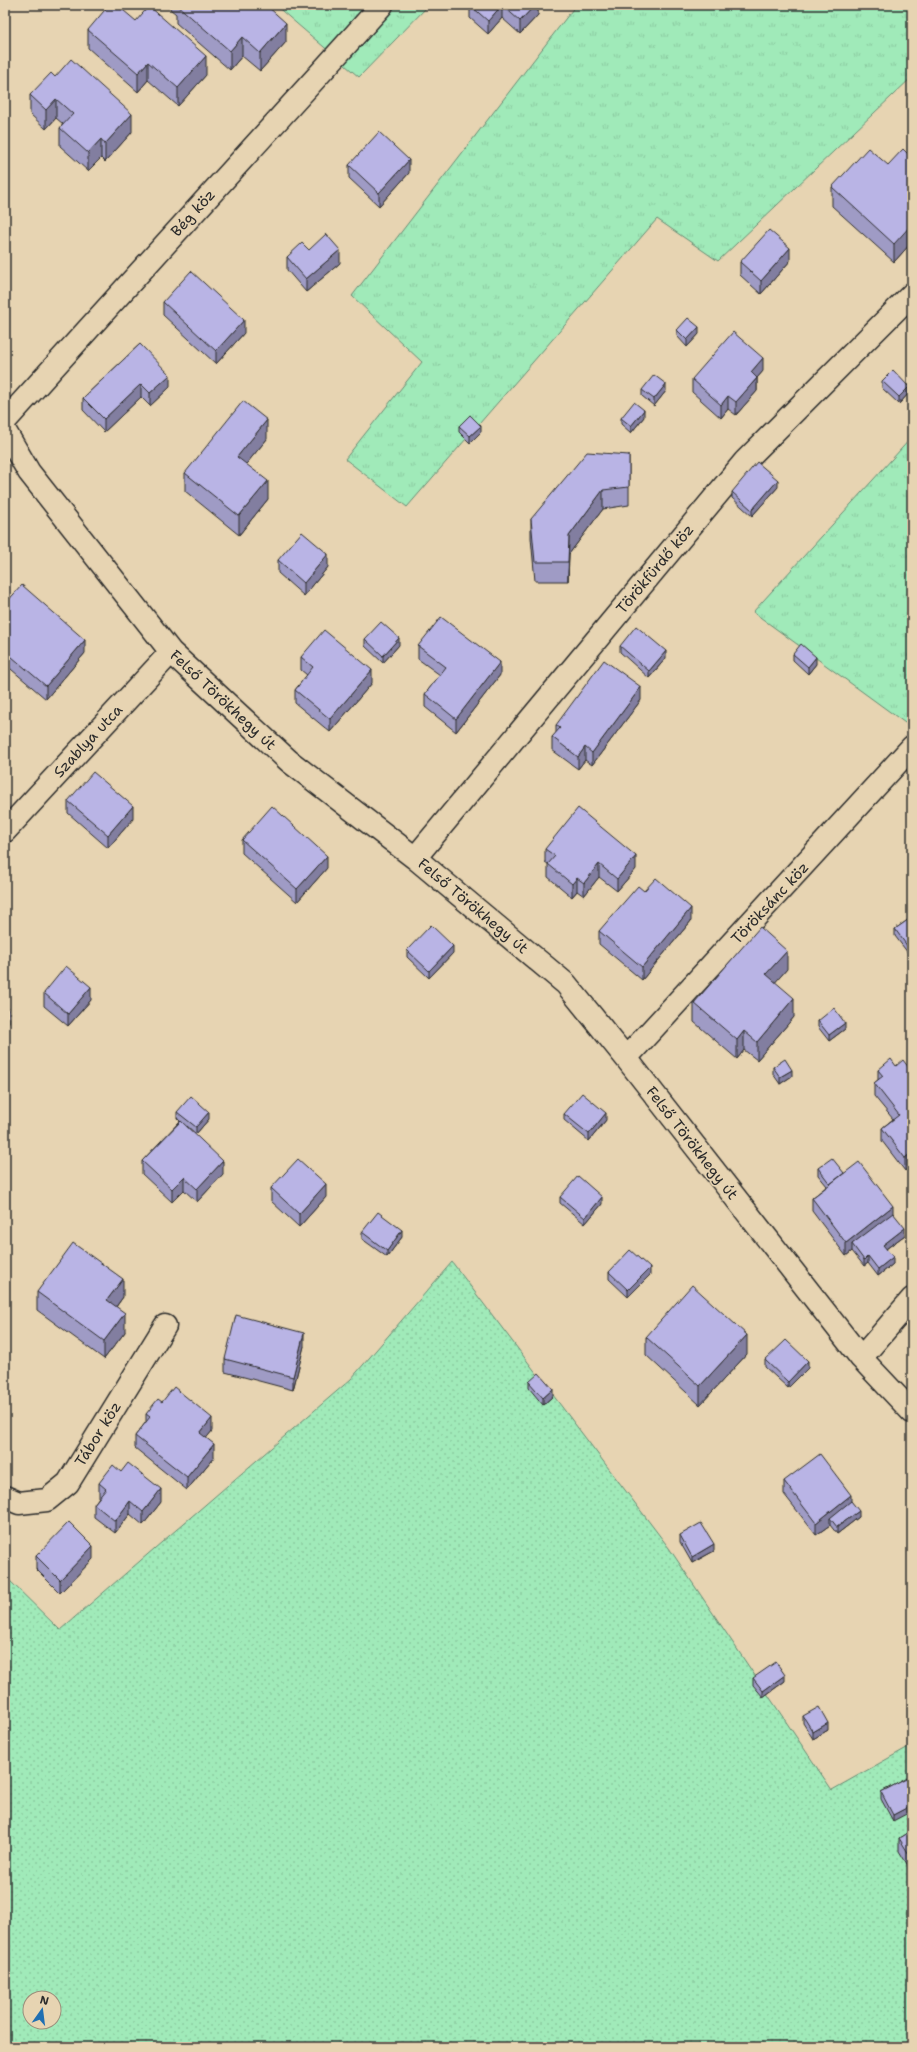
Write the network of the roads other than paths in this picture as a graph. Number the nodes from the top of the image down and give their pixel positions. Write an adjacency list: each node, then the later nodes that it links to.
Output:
1 (382, 5): 3 (street, Bég köz)
2 (912, 294): 8 (street, Törökfürdő köz)
3 (5, 421)
4 (5, 431): 5 (street, Felső Törökhegy út)
5 (171, 652): 7 (street, Szablya utca); 8 (street, Felső Törökhegy út)
6 (912, 747): 9 (street, Töröksánc köz)
7 (5, 831)
8 (415, 858): 9 (street, Felső Törökhegy út)
9 (626, 1058): 12 (street, Felső Törökhegy út)
10 (912, 1299): 12 (street)
11 (166, 1326): 14 (street, Tábor köz)
12 (861, 1358): 13 (street, Felső Törökhegy út)
13 (912, 1412)
14 (5, 1497)

